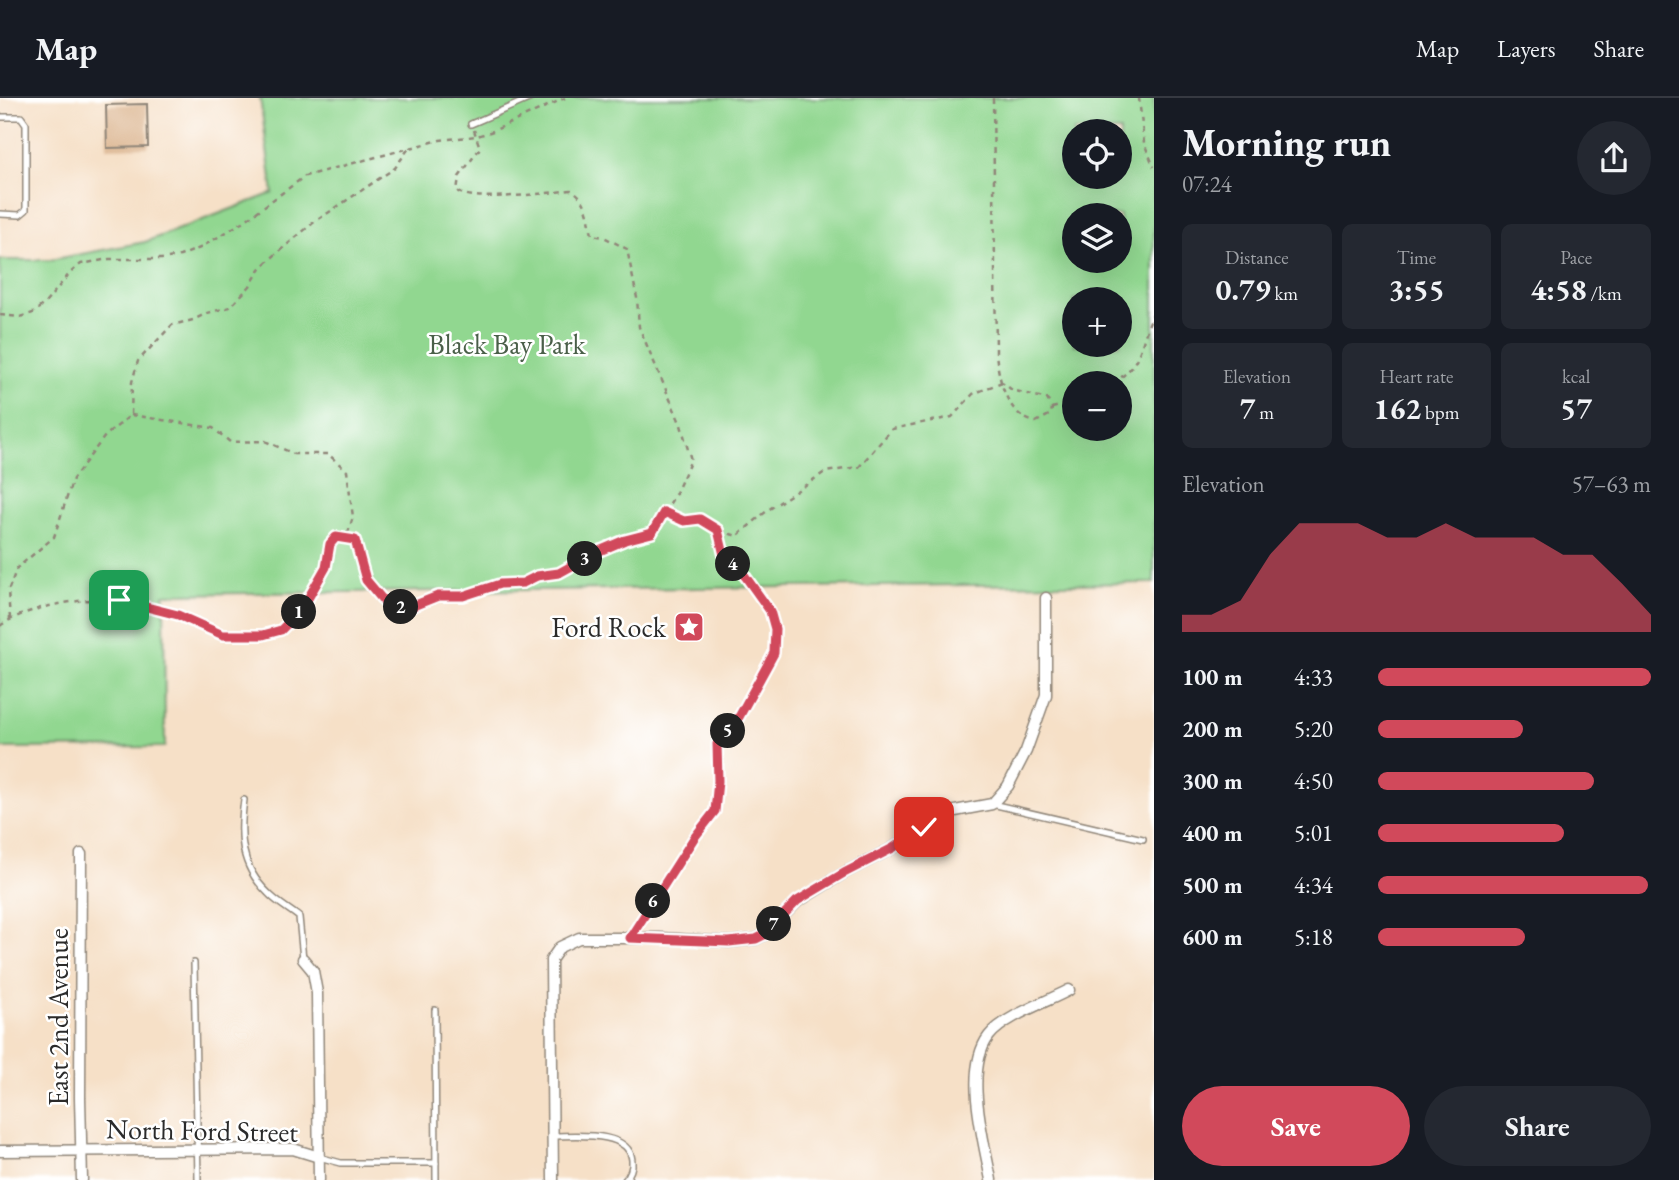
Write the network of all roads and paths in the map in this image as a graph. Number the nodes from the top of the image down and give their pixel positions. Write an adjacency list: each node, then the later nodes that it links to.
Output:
1 (531, 98): 6 (lane)
2 (565, 98): 7 (path)
3 (993, 98): 14 (path)
4 (1139, 98): 9 (path)
5 (0, 117): 10 (lane)
6 (471, 124)
7 (477, 136): 8 (path); 18 (path)
8 (409, 148): 12 (path); 17 (path)
9 (1154, 167)
10 (0, 214)
11 (1154, 312): 13 (path)
12 (0, 315)
13 (1130, 371)
14 (1002, 382): 16 (path); 16 (path); 19 (path)
15 (1062, 405): 16 (path)
16 (1052, 408)
17 (131, 415): 20 (path); 22 (path)
18 (664, 512): 19 (path); 20 (path)
19 (718, 530): 28 (path)
20 (346, 538): 22 (path)
21 (1046, 598): 25 (street)
22 (10, 619): 23 (path)
23 (0, 626)
24 (244, 800): 29 (lane)
25 (992, 804): 26 (lane); 28 (street)
26 (1143, 839)
27 (81, 854): 36 (street, East 2nd Avenue)
28 (630, 938): 33 (street)
29 (303, 959): 37 (street)
30 (194, 963): 34 (lane)
31 (1069, 990): 45 (street)
32 (435, 1010): 38 (lane)
33 (553, 1136): 43 (street); 44 (lane)
34 (198, 1149): 36 (street, North Ford Street); 37 (street, North Ford Street); 40 (lane)
35 (0, 1151): 36 (street, North Ford Street)
36 (83, 1151): 39 (street, East 2nd Avenue)
37 (319, 1157): 38 (lane); 41 (street)
38 (436, 1163): 42 (lane)
39 (82, 1180)
40 (198, 1180)
41 (319, 1180)
42 (436, 1180)
43 (553, 1180)
44 (625, 1180)
45 (990, 1180)

